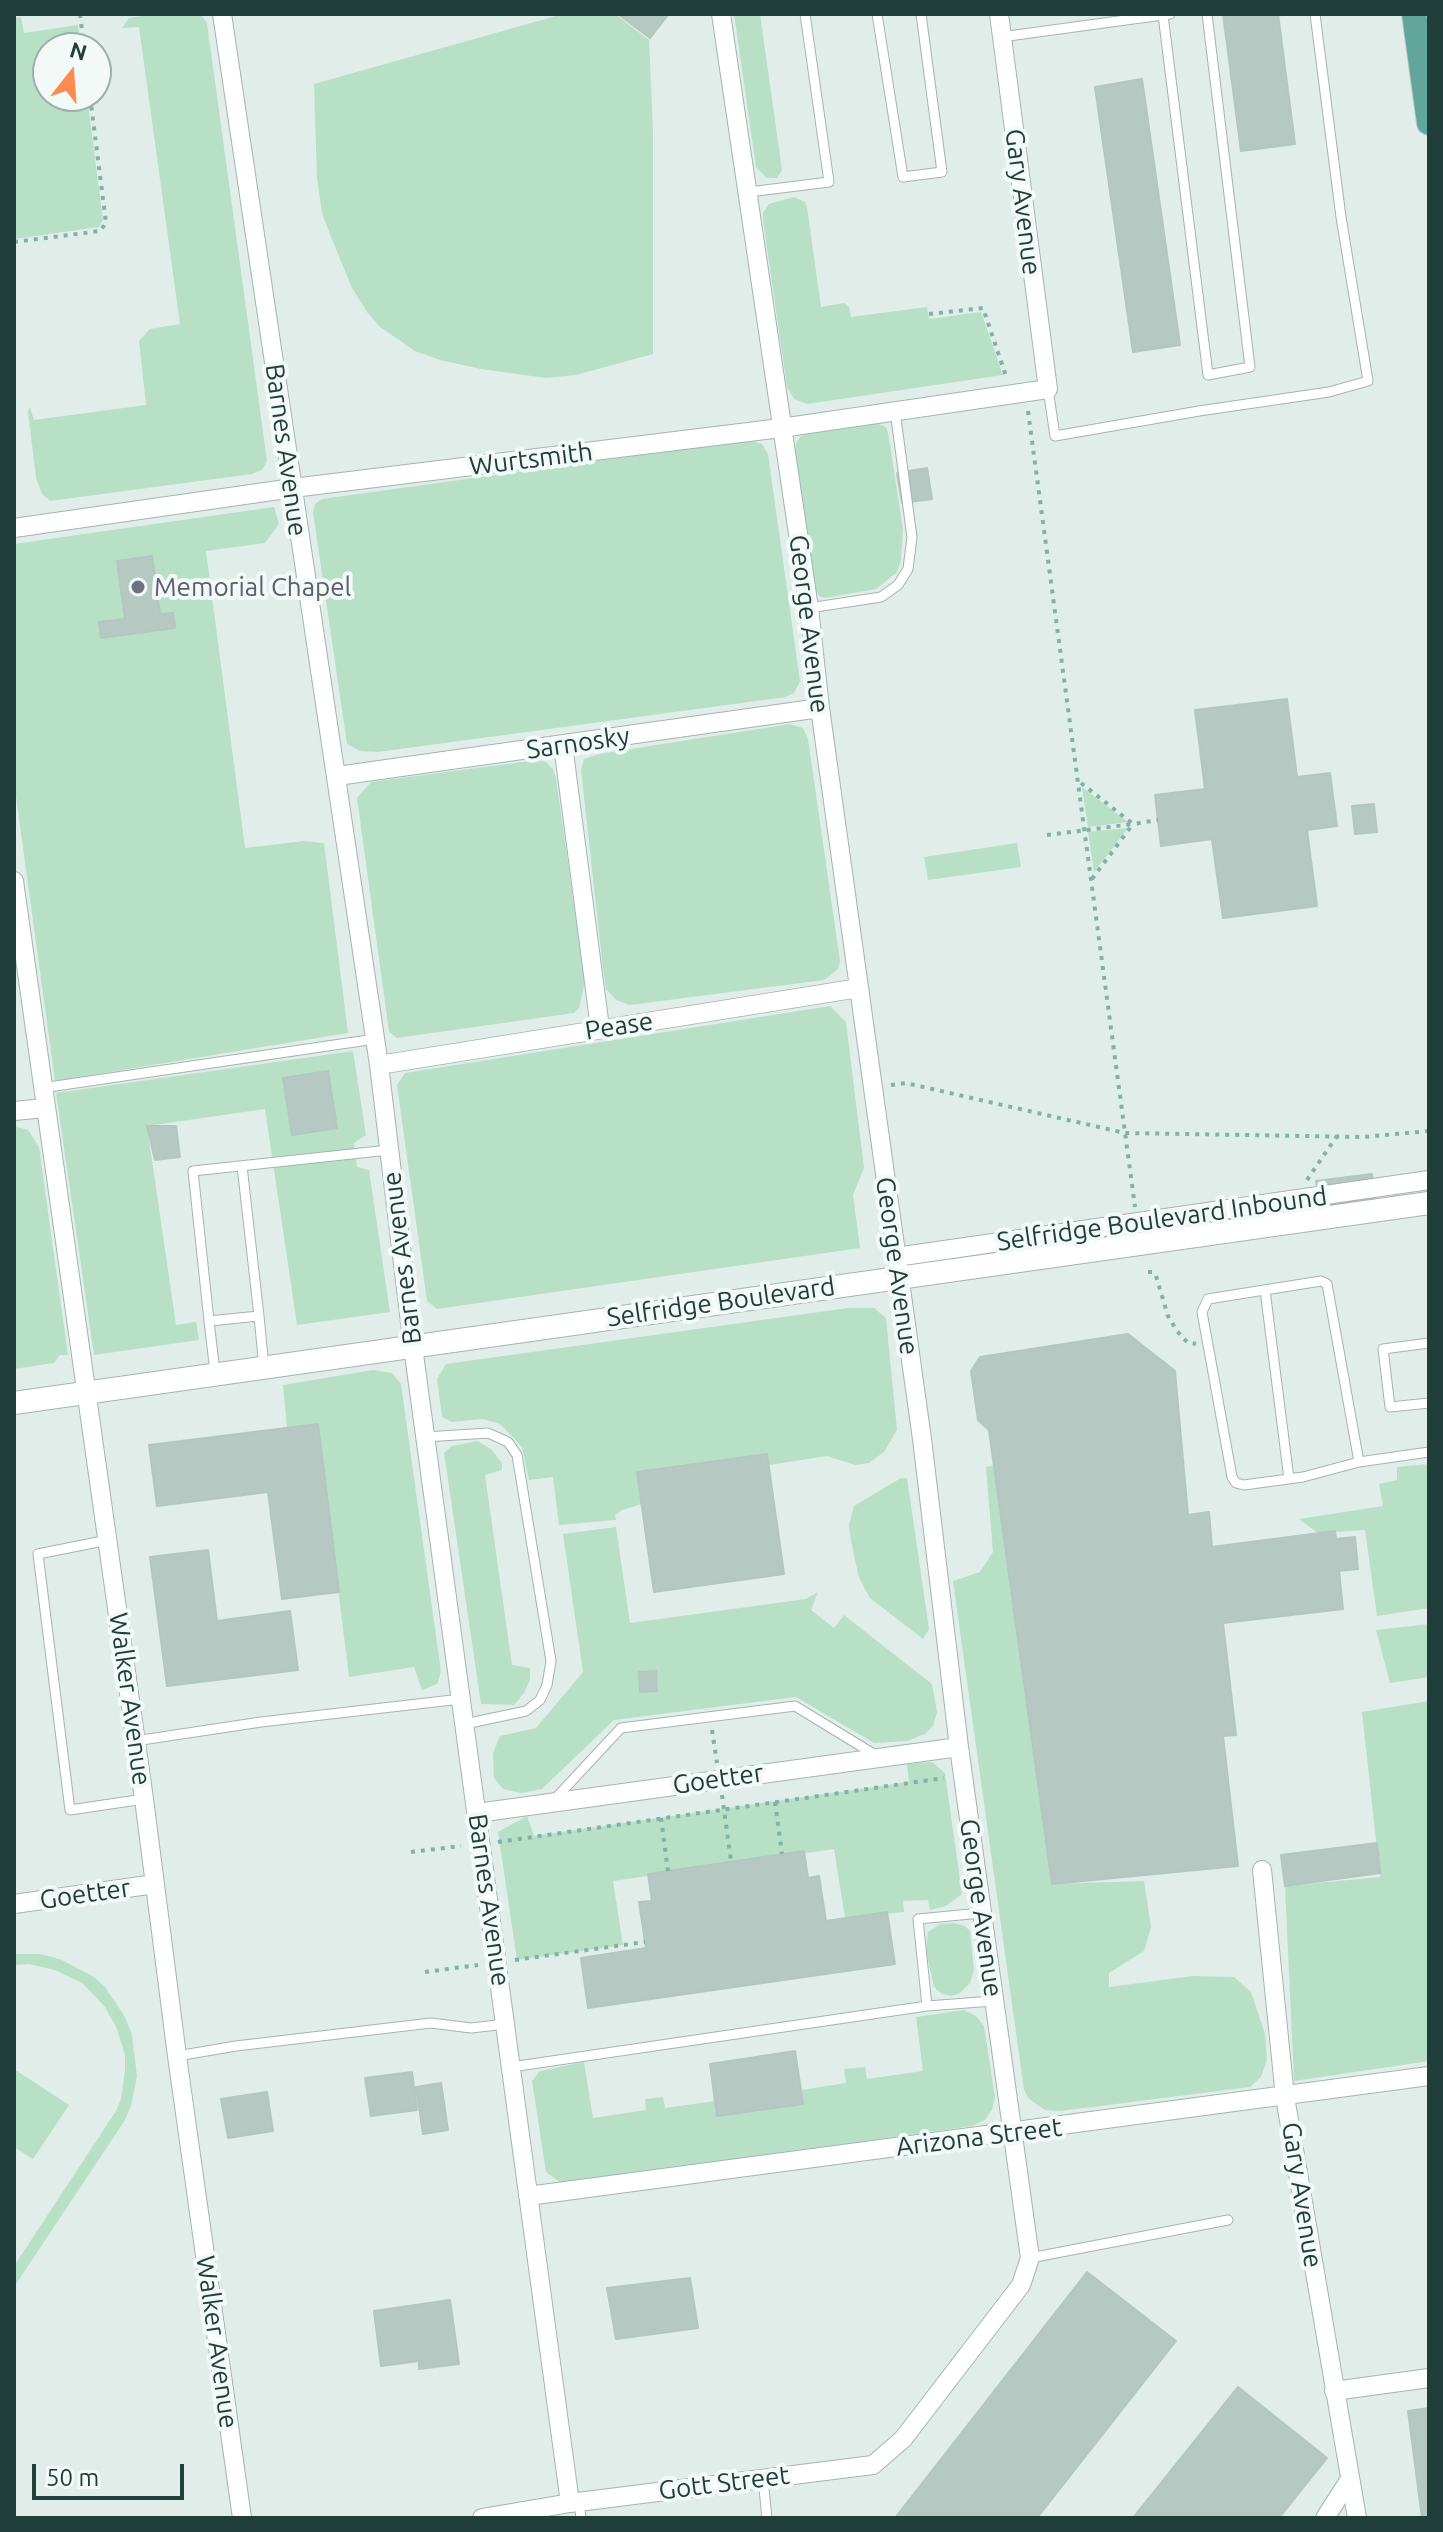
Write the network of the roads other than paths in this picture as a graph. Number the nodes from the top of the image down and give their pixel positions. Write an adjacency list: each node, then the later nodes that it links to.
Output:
1 (222, 14): 17 (street, Barnes Avenue)
2 (721, 14): 13 (street, George Avenue)
3 (805, 14): 13 (lane)
4 (877, 14): 5 (lane)
5 (921, 14)
6 (999, 14): 11 (street, Gary Avenue)
7 (1207, 14): 10 (lane)
8 (1315, 14): 14 (lane)
9 (1414, 14): 12 (main road)
10 (1166, 15): 11 (lane)
11 (1001, 37): 14 (street, Gary Avenue)
12 (1429, 123)
13 (749, 192): 16 (street, George Avenue)
14 (1048, 389): 15 (street, Wurtsmith)
15 (895, 411): 16 (street, Wurtsmith); 19 (lane)
16 (781, 428): 17 (street, Wurtsmith); 19 (street, George Avenue)
17 (293, 488): 18 (street, Wurtsmith); 22 (street, Barnes Avenue)
18 (14, 528)
19 (809, 608): 20 (street, George Avenue)
20 (820, 708): 21 (street, Sarnosky); 24 (street, George Avenue)
21 (563, 745): 22 (street, Sarnosky); 25 (street)
22 (337, 776): 26 (street, Barnes Avenue)
23 (14, 881): 28 (street, Walker Avenue)
24 (859, 988): 25 (street, Pease); 35 (street, George Avenue)
25 (600, 1028): 27 (street, Pease)
26 (375, 1039): 27 (street, Barnes Avenue); 28 (lane)
27 (379, 1065): 31 (street, Barnes Avenue)
28 (42, 1088): 29 (street, Walker Avenue)
29 (45, 1108): 30 (street); 43 (street, Walker Avenue)
30 (14, 1111)
31 (389, 1150): 32 (lane); 40 (street, Barnes Avenue)
32 (242, 1166): 37 (lane); 38 (lane)
33 (1429, 1180): 35 (street, Selfridge Boulevard Inbound)
34 (1429, 1203): 35 (street, Selfridge Boulevard)
35 (897, 1267): 40 (street, Selfridge Boulevard); 54 (street, George Avenue)
36 (1265, 1290): 48 (lane); 49 (lane); 49 (lane)
37 (259, 1316): 38 (lane); 41 (lane)
38 (209, 1321): 42 (lane)
39 (1429, 1343): 45 (lane)
40 (413, 1347): 41 (street, Selfridge Boulevard); 46 (street, Barnes Avenue)
41 (264, 1369): 42 (street, Selfridge Boulevard)
42 (215, 1376): 43 (street, Selfridge Boulevard)
43 (87, 1393): 44 (street, Selfridge Boulevard); 50 (street, Walker Avenue)
44 (14, 1403)
45 (1429, 1403)
46 (425, 1437): 51 (street, Barnes Avenue); 52 (lane)
47 (1429, 1452): 48 (lane)
48 (1359, 1462): 49 (lane)
49 (1289, 1479)
50 (108, 1540): 53 (street, Walker Avenue); 56 (lane)
51 (462, 1699): 52 (street, Barnes Avenue); 53 (lane)
52 (465, 1724): 58 (street, Barnes Avenue)
53 (135, 1741): 56 (street, Walker Avenue)
54 (959, 1747): 55 (street, Goetter); 62 (street, George Avenue)
55 (877, 1756): 57 (street, Goetter); 57 (lane)
56 (144, 1799): 60 (street, Walker Avenue)
57 (552, 1802): 58 (street, Goetter)
58 (477, 1813): 65 (street, Barnes Avenue)
59 (1262, 1870): 69 (street, Gary Avenue)
60 (155, 1884): 61 (street, Goetter); 66 (street, Walker Avenue)
61 (14, 1904)
62 (981, 1913): 63 (street, George Avenue); 64 (lane)
63 (993, 2001): 64 (lane); 70 (street, George Avenue)
64 (927, 2006): 67 (lane)
65 (506, 2024): 66 (lane); 67 (street, Barnes Avenue)
66 (177, 2056): 79 (street, Walker Avenue)
67 (511, 2067): 71 (street, Barnes Avenue)
68 (1429, 2076): 69 (street, Arizona Street)
69 (1285, 2097): 70 (street, Arizona Street); 75 (street, Gary Avenue)
70 (1012, 2132): 71 (street, Arizona Street); 73 (street, George Avenue)
71 (528, 2196): 78 (street, Barnes Avenue)
72 (1228, 2220): 73 (lane)
73 (1030, 2258): 76 (street, Gott Street)
74 (1429, 2378): 75 (street)
75 (1334, 2391): 77 (street, Gary Avenue)
76 (763, 2479): 78 (street, Gott Street); 81 (lane)
77 (1350, 2479): 82 (street); 83 (street, Gary Avenue)
78 (577, 2507): 80 (street, Gott Street)
79 (242, 2518)
80 (482, 2518)
81 (767, 2518)
82 (1325, 2518)
83 (1357, 2518)

